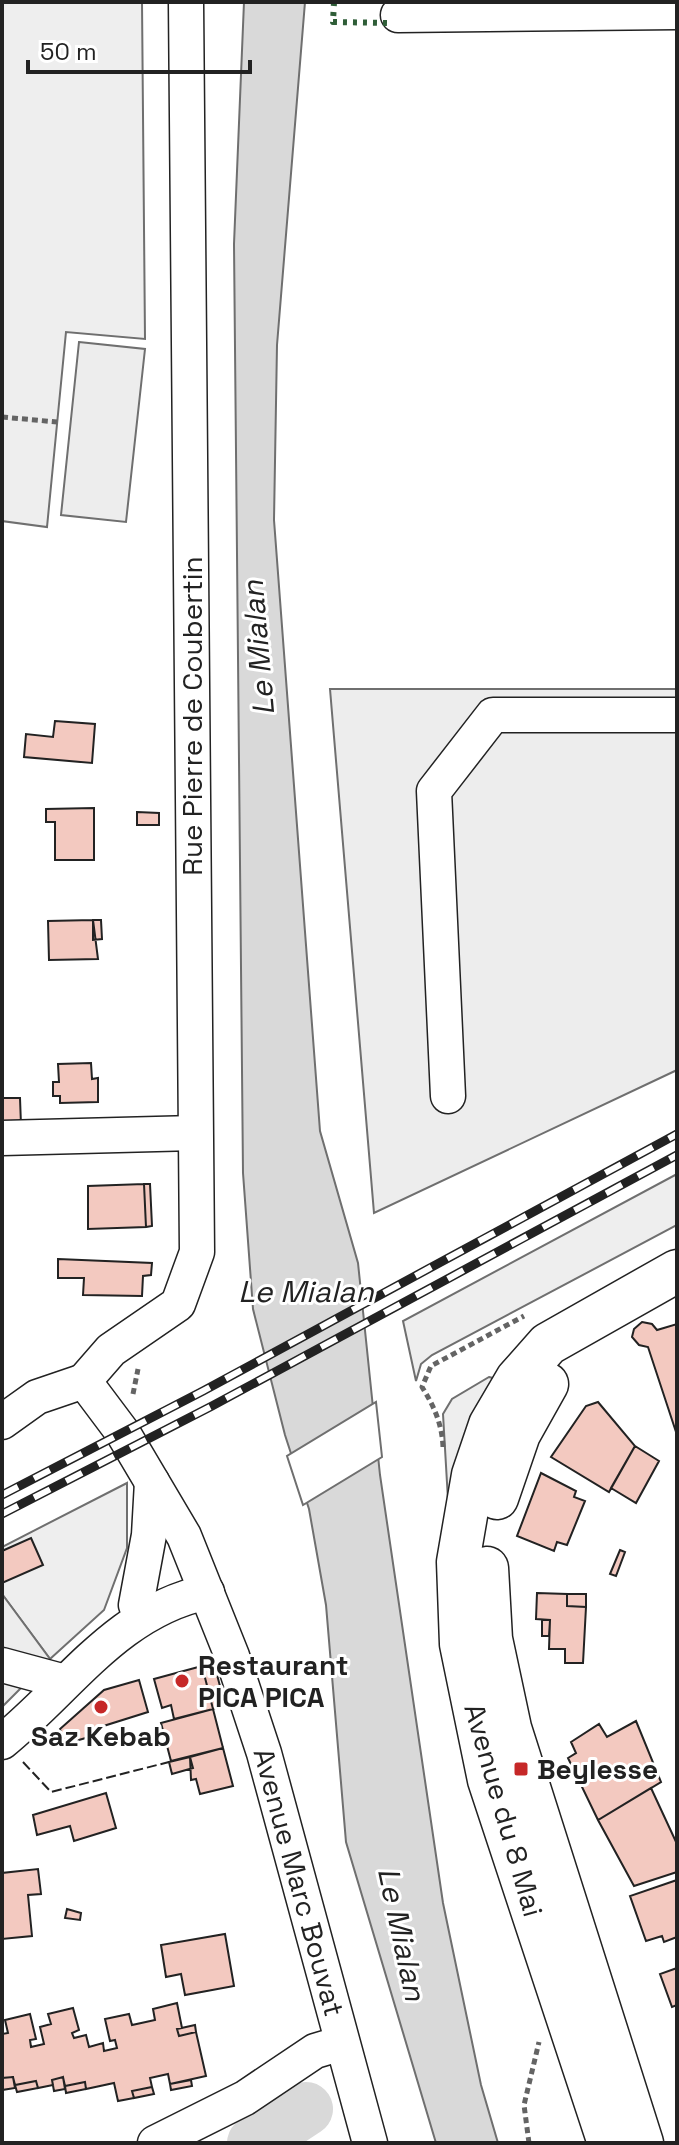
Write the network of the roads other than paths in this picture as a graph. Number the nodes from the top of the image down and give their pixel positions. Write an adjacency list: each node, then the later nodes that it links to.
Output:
1 (186, 2): 7 (street, Rue Pierre de Coubertin)
2 (601, 7): 3 (street); 4 (street)
3 (677, 12)
4 (398, 15)
5 (677, 715): 6 (street)
6 (448, 1096)
7 (195, 1133): 8 (street); 11 (street, Rue Pierre de Coubertin)
8 (2, 1138)
9 (677, 1271): 10 (main road, Avenue du 8 Mai)
10 (589, 1324): 23 (main road, Avenue du 8 Mai); 24 (main road, Avenue du 8 Mai)
11 (84, 1381): 12 (street); 13 (street, Avenue Marc Bouvat)
12 (2, 1422)
13 (152, 1482): 14 (street, Avenue Marc Bouvat); 16 (street)
14 (184, 1536): 15 (street, Avenue Marc Bouvat); 16 (street)
15 (207, 1592): 16 (street); 20 (street, Avenue Marc Bouvat)
16 (127, 1619): 18 (street)
17 (2, 1665): 18 (street)
18 (65, 1682): 19 (street)
19 (2, 1742)
20 (342, 2043): 21 (street); 22 (street, Avenue Marc Bouvat)
21 (155, 2143)
22 (370, 2143)
23 (609, 2143)
24 (642, 2143)

